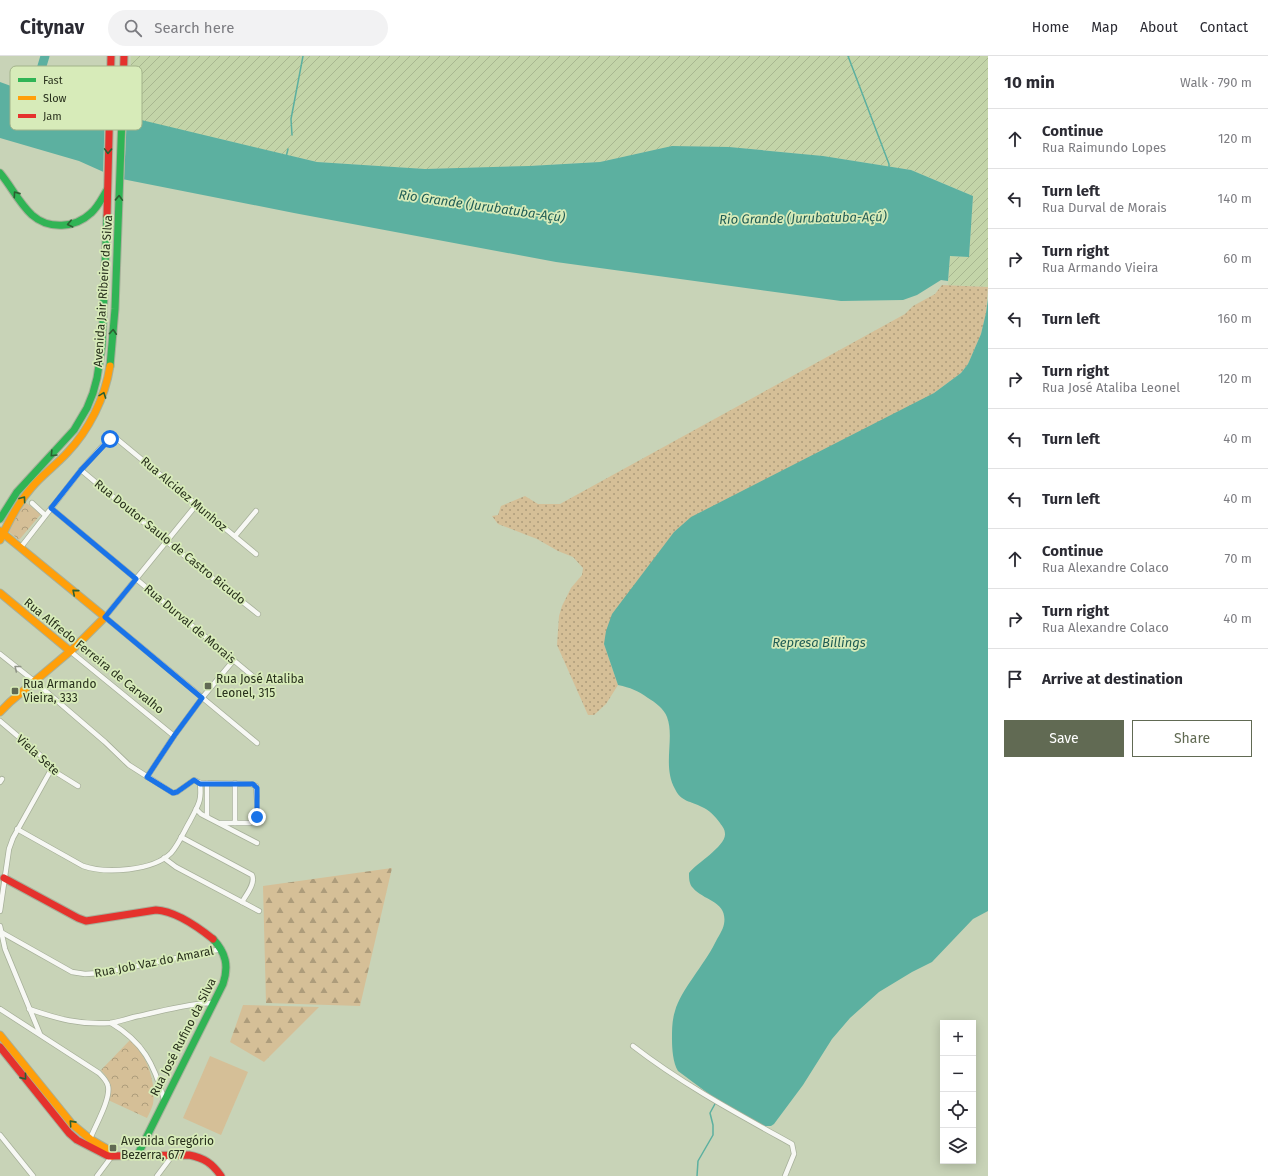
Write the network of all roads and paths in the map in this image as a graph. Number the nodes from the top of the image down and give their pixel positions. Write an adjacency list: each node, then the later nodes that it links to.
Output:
1 (111, 56): 3 (street, Avenida Jair Ribeiro da Silva, one-way to 3)
2 (124, 56): 4 (street, Avenida Jair Ribeiro da Silva, one-way to 2)
3 (111, 66)
4 (124, 66)
5 (109, 130): 8 (street, Avenida Jair Ribeiro da Silva, one-way to 8)
6 (122, 130): 10 (street, Avenida Jair Ribeiro da Silva, one-way to 6)
7 (0, 173): 8 (street, one-way to 7)
8 (107, 190): 9 (street, Avenida Jair Ribeiro da Silva)
9 (88, 407): 10 (street); 17 (street, Avenida Jair Ribeiro da Silva, one-way to 17)
10 (92, 417): 18 (street, Avenida Jair Ribeiro da Silva, one-way to 10)
11 (81, 470): 13 (street, Rua Alcidez Munhoz); 14 (street); 21 (street, Rua Doutor Saulo de Castro Bicudo)
12 (32, 503): 16 (street)
13 (197, 504): 19 (street, Rua Alcidez Munhoz); 21 (street)
14 (51, 508): 16 (street); 24 (street, Rua Durval de Morais)
15 (256, 511): 19 (street)
16 (46, 515): 22 (street)
17 (0, 519)
18 (2, 532): 20 (street, Avenida Jair Ribeiro da Silva); 22 (street)
19 (235, 536): 23 (street, Rua Alcidez Munhoz)
20 (0, 540)
21 (167, 542): 24 (street); 26 (street, Rua Doutor Saulo de Castro Bicudo)
22 (21, 547): 27 (street, one-way to 22)
23 (256, 554)
24 (136, 579): 27 (street); 30 (street, Rua Durval de Morais)
25 (0, 593): 28 (street, Rua Alfredo Ferreira de Carvalho)
26 (258, 614)
27 (105, 617): 28 (street); 33 (street)
28 (70, 651): 32 (street); 36 (street, Rua Alfredo Ferreira de Carvalho)
29 (0, 654): 32 (street, one-way to 29)
30 (233, 661): 31 (street, Rua Durval de Morais); 33 (street)
31 (255, 678)
32 (34, 681): 34 (street); 39 (street)
33 (202, 698): 36 (street); 37 (street)
34 (0, 712)
35 (0, 722): 38 (street, Viela Sete)
36 (174, 736): 39 (street)
37 (257, 743)
38 (52, 768): 43 (street, Viela Sete); 48 (street)
39 (147, 777): 42 (street)
40 (207, 783): 41 (street); 42 (street); 45 (street)
41 (234, 783): 47 (street); 47 (street)
42 (200, 784): 44 (street)
43 (78, 786)
44 (196, 809): 45 (street); 49 (street)
45 (206, 816): 46 (street)
46 (220, 823): 47 (street); 50 (street)
47 (235, 823)
48 (17, 829): 51 (street); 52 (street)
49 (181, 837): 51 (street); 53 (street)
50 (257, 843)
51 (164, 858): 53 (street)
52 (4, 878): 54 (street); 58 (street)
53 (242, 902): 55 (street)
54 (0, 911)
55 (259, 911)
56 (0, 926): 57 (street)
57 (1, 932): 58 (street, Rua Job Vaz do Amaral); 61 (street)
58 (222, 949): 59 (street, Rua José Rufino da Silva)
59 (213, 1003): 62 (street); 67 (street, Rua José Rufino da Silva)
60 (0, 1009): 63 (street)
61 (29, 1009): 62 (street); 63 (street)
62 (111, 1023): 67 (street)
63 (40, 1034): 69 (street)
64 (0, 1035): 69 (street, one-way to 64)
65 (633, 1046): 73 (street)
66 (0, 1047): 70 (street, one-way to 70)
67 (164, 1099): 71 (street, Rua José Rufino da Silva)
68 (0, 1135): 74 (street)
69 (90, 1139): 70 (street)
70 (112, 1156): 71 (street); 75 (street)
71 (137, 1156): 72 (street)
72 (172, 1156): 76 (street); 77 (street)
73 (785, 1175)
74 (33, 1176)
75 (96, 1176)
76 (157, 1176)
77 (221, 1176)

